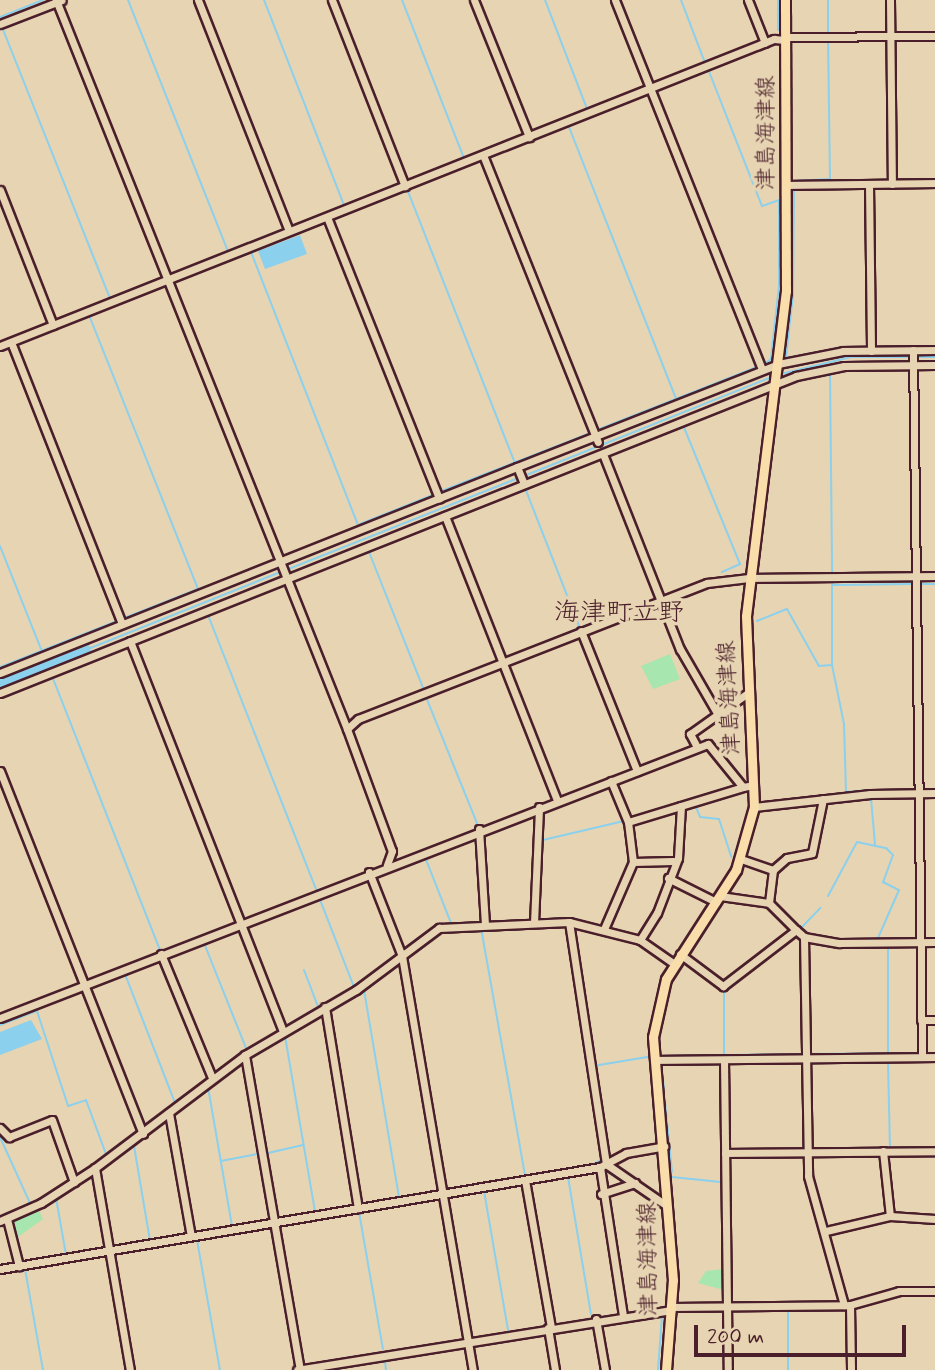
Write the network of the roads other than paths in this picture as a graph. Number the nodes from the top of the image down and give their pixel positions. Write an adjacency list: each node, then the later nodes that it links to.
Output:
1 (198, 0): 24 (street)
2 (332, 0): 21 (street)
3 (474, 0): 15 (street)
4 (615, 0): 14 (street)
5 (748, 0): 13 (street)
6 (785, 0): 12 (main road, 津島海津線)
7 (890, 0): 10 (street)
8 (58, 1): 9 (street); 25 (street)
9 (0, 24)
10 (890, 36): 11 (street); 12 (street); 19 (street)
11 (935, 36)
12 (786, 38): 13 (street); 20 (main road, 津島海津線)
13 (765, 43): 14 (street)
14 (650, 89): 15 (street); 35 (street)
15 (528, 137): 16 (street)
16 (483, 155): 21 (street); 37 (street)
17 (935, 183): 19 (street)
18 (869, 184): 19 (street); 20 (street); 30 (street)
19 (892, 184)
20 (787, 185): 32 (main road, 津島海津線)
21 (405, 186): 23 (street)
22 (0, 190): 26 (street)
23 (327, 217): 24 (street); 41 (street)
24 (289, 231): 25 (street)
25 (166, 280): 26 (street); 43 (street)
26 (53, 325): 27 (street)
27 (11, 342): 28 (street); 49 (street)
28 (0, 346)
29 (935, 350): 31 (street)
30 (871, 351): 31 (street); 32 (street)
31 (913, 352): 33 (street)
32 (778, 364): 35 (street); 36 (main road, 津島海津線)
33 (913, 364): 34 (street); 36 (street); 45 (street)
34 (935, 365)
35 (762, 370): 37 (street)
36 (775, 382): 38 (street); 47 (main road, 津島海津線)
37 (597, 439): 39 (street)
38 (603, 454): 40 (street); 48 (street)
39 (518, 470): 40 (street); 41 (street)
40 (523, 483): 42 (street)
41 (439, 499): 43 (street)
42 (445, 516): 46 (street); 52 (street)
43 (279, 564): 46 (street); 49 (street)
44 (935, 576): 45 (street)
45 (916, 577): 47 (street); 64 (street)
46 (285, 578): 51 (street); 57 (street)
47 (749, 578): 48 (street); 55 (main road, 津島海津線)
48 (660, 600): 50 (street); 56 (street)
49 (122, 624): 53 (street)
50 (581, 631): 52 (street); 60 (street)
51 (130, 641): 54 (street); 81 (street)
52 (502, 662): 57 (street); 66 (street)
53 (0, 673)
54 (0, 693)
55 (748, 693): 56 (street); 62 (main road, 津島海津線)
56 (717, 713): 58 (street)
57 (346, 729): 75 (street)
58 (698, 747): 60 (street); 62 (street)
59 (0, 771): 95 (street)
60 (637, 771): 61 (street)
61 (611, 781): 66 (street); 70 (street)
62 (748, 786): 67 (street); 69 (main road, 津島海津線)
63 (935, 793): 64 (street)
64 (918, 794): 65 (street); 89 (street)
65 (823, 799): 69 (street); 76 (street)
66 (557, 800): 68 (street)
67 (681, 806): 70 (street); 73 (street)
68 (539, 807): 71 (street); 84 (street)
69 (754, 807): 72 (main road, 津島海津線)
70 (628, 822): 74 (street)
71 (479, 829): 75 (street); 83 (street)
72 (741, 859): 76 (street); 79 (main road, 津島海津線)
73 (673, 861): 74 (street); 78 (street)
74 (633, 862): 85 (street)
75 (387, 865): 77 (street)
76 (773, 870): 80 (street)
77 (369, 872): 81 (street); 93 (street)
78 (668, 878): 79 (street); 88 (street)
79 (718, 899): 80 (street); 91 (main road, 津島海津線)
80 (769, 903): 86 (street)
81 (240, 922): 92 (street); 100 (street)
82 (569, 922): 84 (street); 85 (street); 116 (street)
83 (485, 923): 84 (street); 93 (street)
84 (534, 923)
85 (604, 929): 88 (street)
86 (796, 930): 87 (street); 91 (street)
87 (804, 937): 89 (street); 104 (street)
88 (640, 940): 94 (street)
89 (920, 942): 90 (street); 98 (street)
90 (935, 942)
91 (680, 953): 94 (main road, 津島海津線)
92 (161, 954): 95 (street); 107 (street)
93 (402, 956): 96 (street); 122 (street)
94 (673, 963): 105 (main road, 津島海津線)
95 (84, 984): 97 (street); 110 (street)
96 (325, 1007): 100 (street); 124 (street)
97 (0, 1018)
98 (921, 1020): 99 (street); 102 (street)
99 (935, 1020)
100 (283, 1031): 101 (street)
101 (245, 1055): 107 (street); 128 (street)
102 (922, 1057): 103 (street); 104 (street)
103 (935, 1057)
104 (807, 1059): 106 (street); 114 (street)
105 (654, 1060): 106 (street); 111 (main road, 津島海津線)
106 (724, 1060): 115 (street)
107 (212, 1078): 108 (street)
108 (169, 1113): 110 (street); 130 (street)
109 (0, 1128): 119 (street)
110 (143, 1134): 117 (street)
111 (664, 1146): 116 (street); 123 (main road, 津島海津線)
112 (935, 1150): 113 (street)
113 (883, 1151): 114 (street); 125 (street)
114 (808, 1152): 115 (street); 129 (street)
115 (725, 1153): 136 (street)
116 (603, 1165): 118 (street); 120 (street); 121 (street)
117 (95, 1168): 119 (street); 131 (street)
118 (525, 1180): 122 (street); 140 (street)
119 (74, 1182): 127 (street)
120 (635, 1184): 121 (street); 123 (street)
121 (601, 1194): 138 (street)
122 (443, 1195): 124 (street); 141 (street)
123 (668, 1206): 137 (main road, 津島海津線)
124 (358, 1208): 128 (street)
125 (890, 1216): 126 (street); 129 (street)
126 (935, 1219)
127 (4, 1220): 132 (street)
128 (274, 1221): 130 (street); 143 (street)
129 (826, 1231): 135 (street)
130 (191, 1236): 131 (street)
131 (110, 1251): 132 (street); 142 (street)
132 (19, 1266): 133 (street)
133 (0, 1269)
134 (935, 1291): 135 (street)
135 (847, 1305): 136 (street); 149 (street)
136 (727, 1306): 137 (street); 148 (street)
137 (671, 1308): 138 (street); 147 (main road, 津島海津線)
138 (624, 1315): 139 (street)
139 (596, 1320): 140 (street); 146 (street)
140 (549, 1327): 141 (street); 145 (street)
141 (468, 1341): 143 (street); 144 (street)
142 (130, 1370)
143 (299, 1370)
144 (473, 1370)
145 (555, 1370)
146 (605, 1370)
147 (666, 1370)
148 (728, 1370)
149 (850, 1370)

